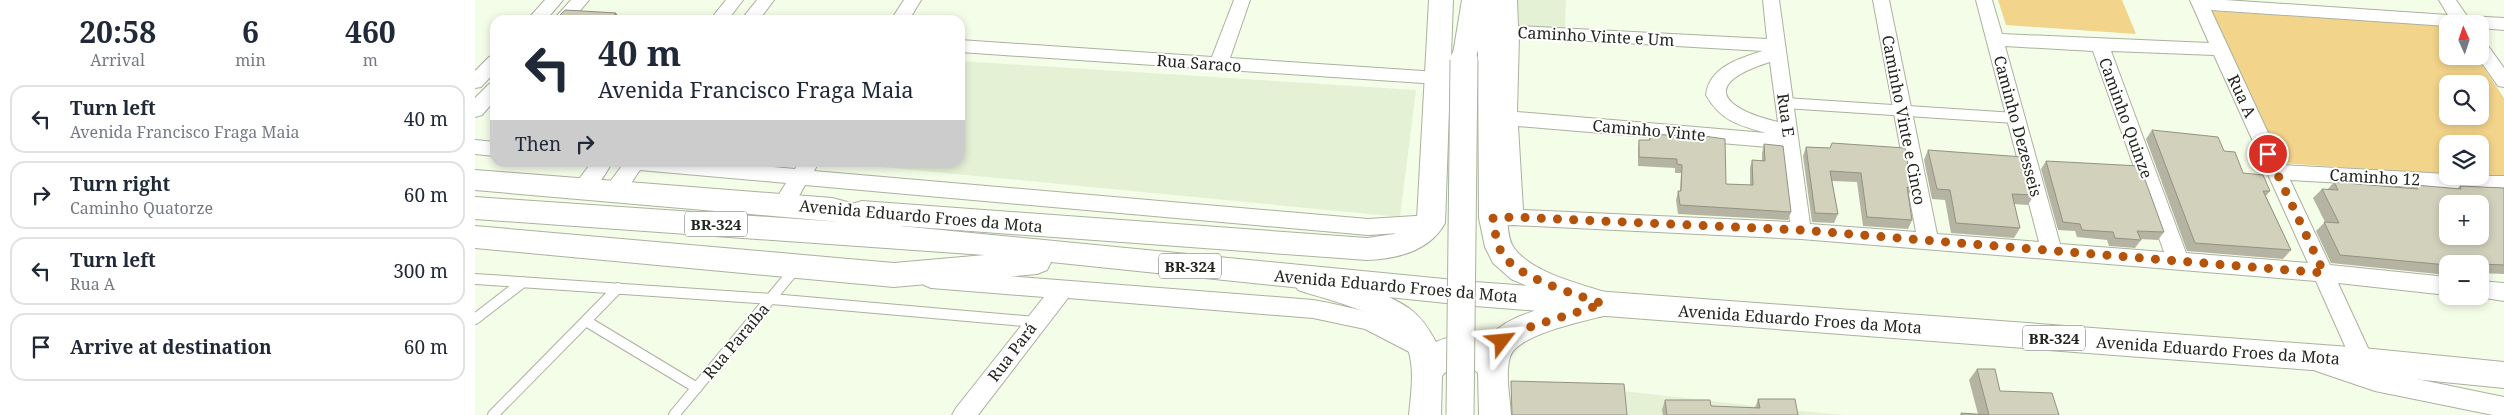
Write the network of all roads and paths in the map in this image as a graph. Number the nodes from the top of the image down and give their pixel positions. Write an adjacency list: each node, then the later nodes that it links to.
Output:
1 (555, 0): 17 (street)
2 (581, 0): 18 (street)
3 (735, 0): 19 (street)
4 (766, 0): 20 (street)
5 (913, 0): 21 (street)
6 (1242, 0): 34 (street)
7 (1441, 0): 36 (main road)
8 (1456, 0): 32 (main road)
9 (1475, 0): 32 (main road)
10 (1489, 0): 60 (main road)
11 (1509, 0): 26 (street)
12 (1771, 0): 31 (street, Rua E)
13 (1881, 0): 42 (street, Caminho Vinte e Cinco)
14 (1984, 0): 27 (street, Caminho Dezesseis)
15 (2447, 0): 22 (street)
16 (2199, 2): 23 (street); 30 (street, Rua A)
17 (540, 15)
18 (567, 15)
19 (723, 15)
20 (754, 15)
21 (903, 15)
22 (2457, 15)
23 (2439, 21)
24 (2489, 24): 25 (street)
25 (2504, 24)
26 (1510, 31): 31 (street, Caminho Vinte e Um); 43 (street, Caminho Vinte e Um)
27 (1995, 40): 28 (street, Caminho Quinze); 44 (street, Caminho Dezesseis)
28 (2100, 45): 30 (street); 68 (street, Caminho Quinze)
29 (965, 46): 34 (street, Rua Saraco)
30 (2220, 49): 52 (street, Rua A)
31 (1778, 50): 40 (street, Rua E); 45 (street)
32 (1464, 54): 96 (main road, bridge)
33 (2489, 60): 38 (street)
34 (1218, 65): 36 (street, Rua Saraco)
35 (490, 70): 37 (street)
36 (1438, 78): 61 (main road)
37 (483, 80)
38 (2504, 81)
39 (490, 94): 41 (street)
40 (1785, 102): 42 (lane); 45 (street, Rua E)
41 (475, 110)
42 (1902, 112): 44 (lane); 65 (street, Caminho Vinte e Cinco)
43 (1507, 118): 45 (street, Caminho Vinte); 60 (street, Caminho Vinte e Um)
44 (2015, 118): 66 (street, Caminho Dezesseis)
45 (1789, 137): 62 (street, Rua E)
46 (475, 148): 47 (street)
47 (490, 150)
48 (599, 167): 55 (street)
49 (632, 167): 56 (street)
50 (733, 167): 51 (street)
51 (806, 170): 57 (street); 61 (street)
52 (2276, 172): 54 (street, Caminho 12); 70 (street, Rua A)
53 (475, 180): 55 (main road, Avenida Eduardo Froes da Mota)
54 (2504, 184)
55 (582, 188): 56 (main road, Avenida Eduardo Froes da Mota)
56 (613, 191): 57 (main road, Avenida Eduardo Froes da Mota)
57 (783, 204): 59 (main road, Avenida Eduardo Froes da Mota)
58 (475, 208): 64 (main road, Avenida Eduardo Froes da Mota / BR-324)
59 (832, 209): 61 (main road, Avenida Eduardo Froes da Mota); 64 (main road)
60 (1503, 218): 61 (main road); 62 (street); 81 (main road)
61 (1431, 223)
62 (1801, 230): 65 (street)
63 (475, 238): 69 (main road, Avenida Eduardo Froes da Mota / BR-324)
64 (957, 241): 67 (main road, Avenida Eduardo Froes da Mota / BR-324)
65 (1928, 241): 66 (street)
66 (2052, 251): 68 (street)
67 (1096, 257): 71 (main road, Avenida Eduardo Froes da Mota); 72 (main road, Avenida Eduardo Froes da Mota / BR-324)
68 (2178, 261): 70 (street)
69 (797, 267): 71 (main road, Avenida Eduardo Froes da Mota / BR-324); 80 (lane, Rua Paraíba)
70 (2324, 273): 75 (street); 86 (street, Rua A)
71 (894, 275): 77 (street)
72 (1285, 276): 81 (main road, Avenida Eduardo Froes da Mota / BR-324); 87 (main road)
73 (475, 278): 74 (lane)
74 (523, 282): 76 (lane); 82 (lane)
75 (2439, 285)
76 (618, 288): 80 (lane); 83 (lane)
77 (1062, 290): 84 (street, Rua Pará); 87 (street)
78 (2489, 291): 79 (street)
79 (2504, 292)
80 (772, 299): 84 (lane); 90 (lane, Rua Paraíba)
81 (1603, 304): 85 (main road, Avenida Eduardo Froes da Mota / BR-324); 88 (main road)
82 (475, 320)
83 (586, 321): 90 (lane); 92 (lane)
84 (1035, 322): 94 (street, Rua Pará)
85 (2298, 356): 86 (main road, Avenida Eduardo Froes da Mota / BR-324); 91 (street)
86 (2363, 361): 89 (main road, Avenida Eduardo Froes da Mota / BR-324)
87 (1425, 362): 88 (main road); 95 (main road)
88 (1494, 368): 97 (main road)
89 (2504, 375)
90 (697, 388): 93 (lane, Rua Paraíba)
91 (2504, 407)
92 (493, 415)
93 (674, 415)
94 (964, 415)
95 (1425, 415)
96 (1460, 415)
97 (1495, 415)

